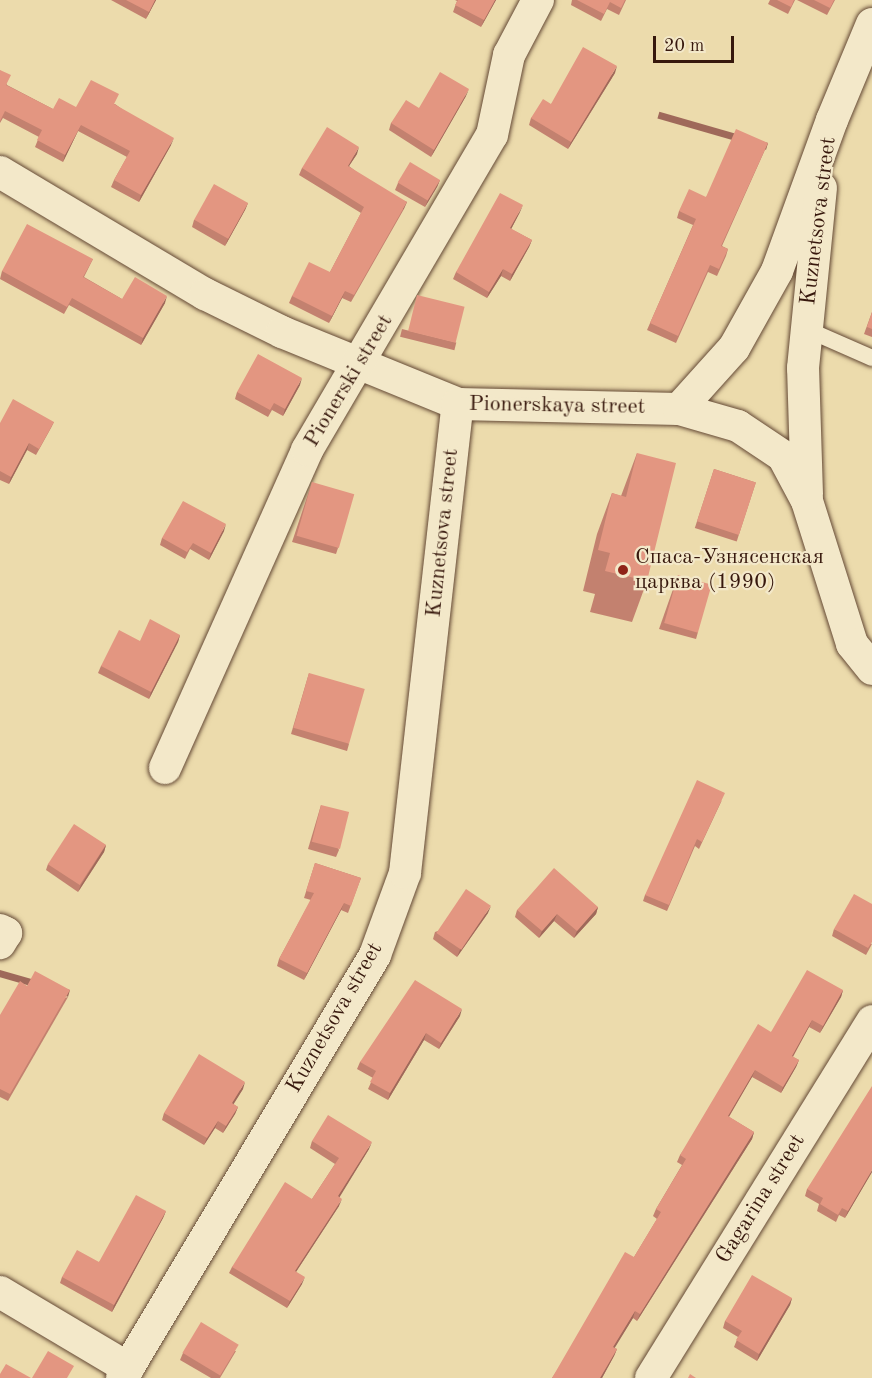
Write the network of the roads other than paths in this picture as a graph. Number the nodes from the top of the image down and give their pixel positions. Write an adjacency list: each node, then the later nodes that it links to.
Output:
1 (538, 0): 7 (street, Pionerski street)
2 (872, 24): 3 (street, Kuznetsova street)
3 (832, 120): 5 (street, Kuznetsova street); 9 (street, Kuznetsova street)
4 (0, 172): 7 (street, Pionerskaya street)
5 (806, 328): 6 (lane); 10 (street, Kuznetsova street)
6 (872, 358)
7 (360, 364): 8 (street, Pionerskaya street); 12 (street, Pionerski street)
8 (458, 404): 9 (street, Pionerskaya street); 17 (street, Kuznetsova street)
9 (679, 409): 10 (street, Pionerskaya street)
10 (807, 501): 11 (street, Pionerskaya street)
11 (872, 669)
12 (165, 768)
13 (0, 930): 14 (street)
14 (0, 943)
15 (872, 1020): 18 (street, Gagarina street)
16 (0, 1292): 17 (street)
17 (125, 1373)
18 (651, 1378)

